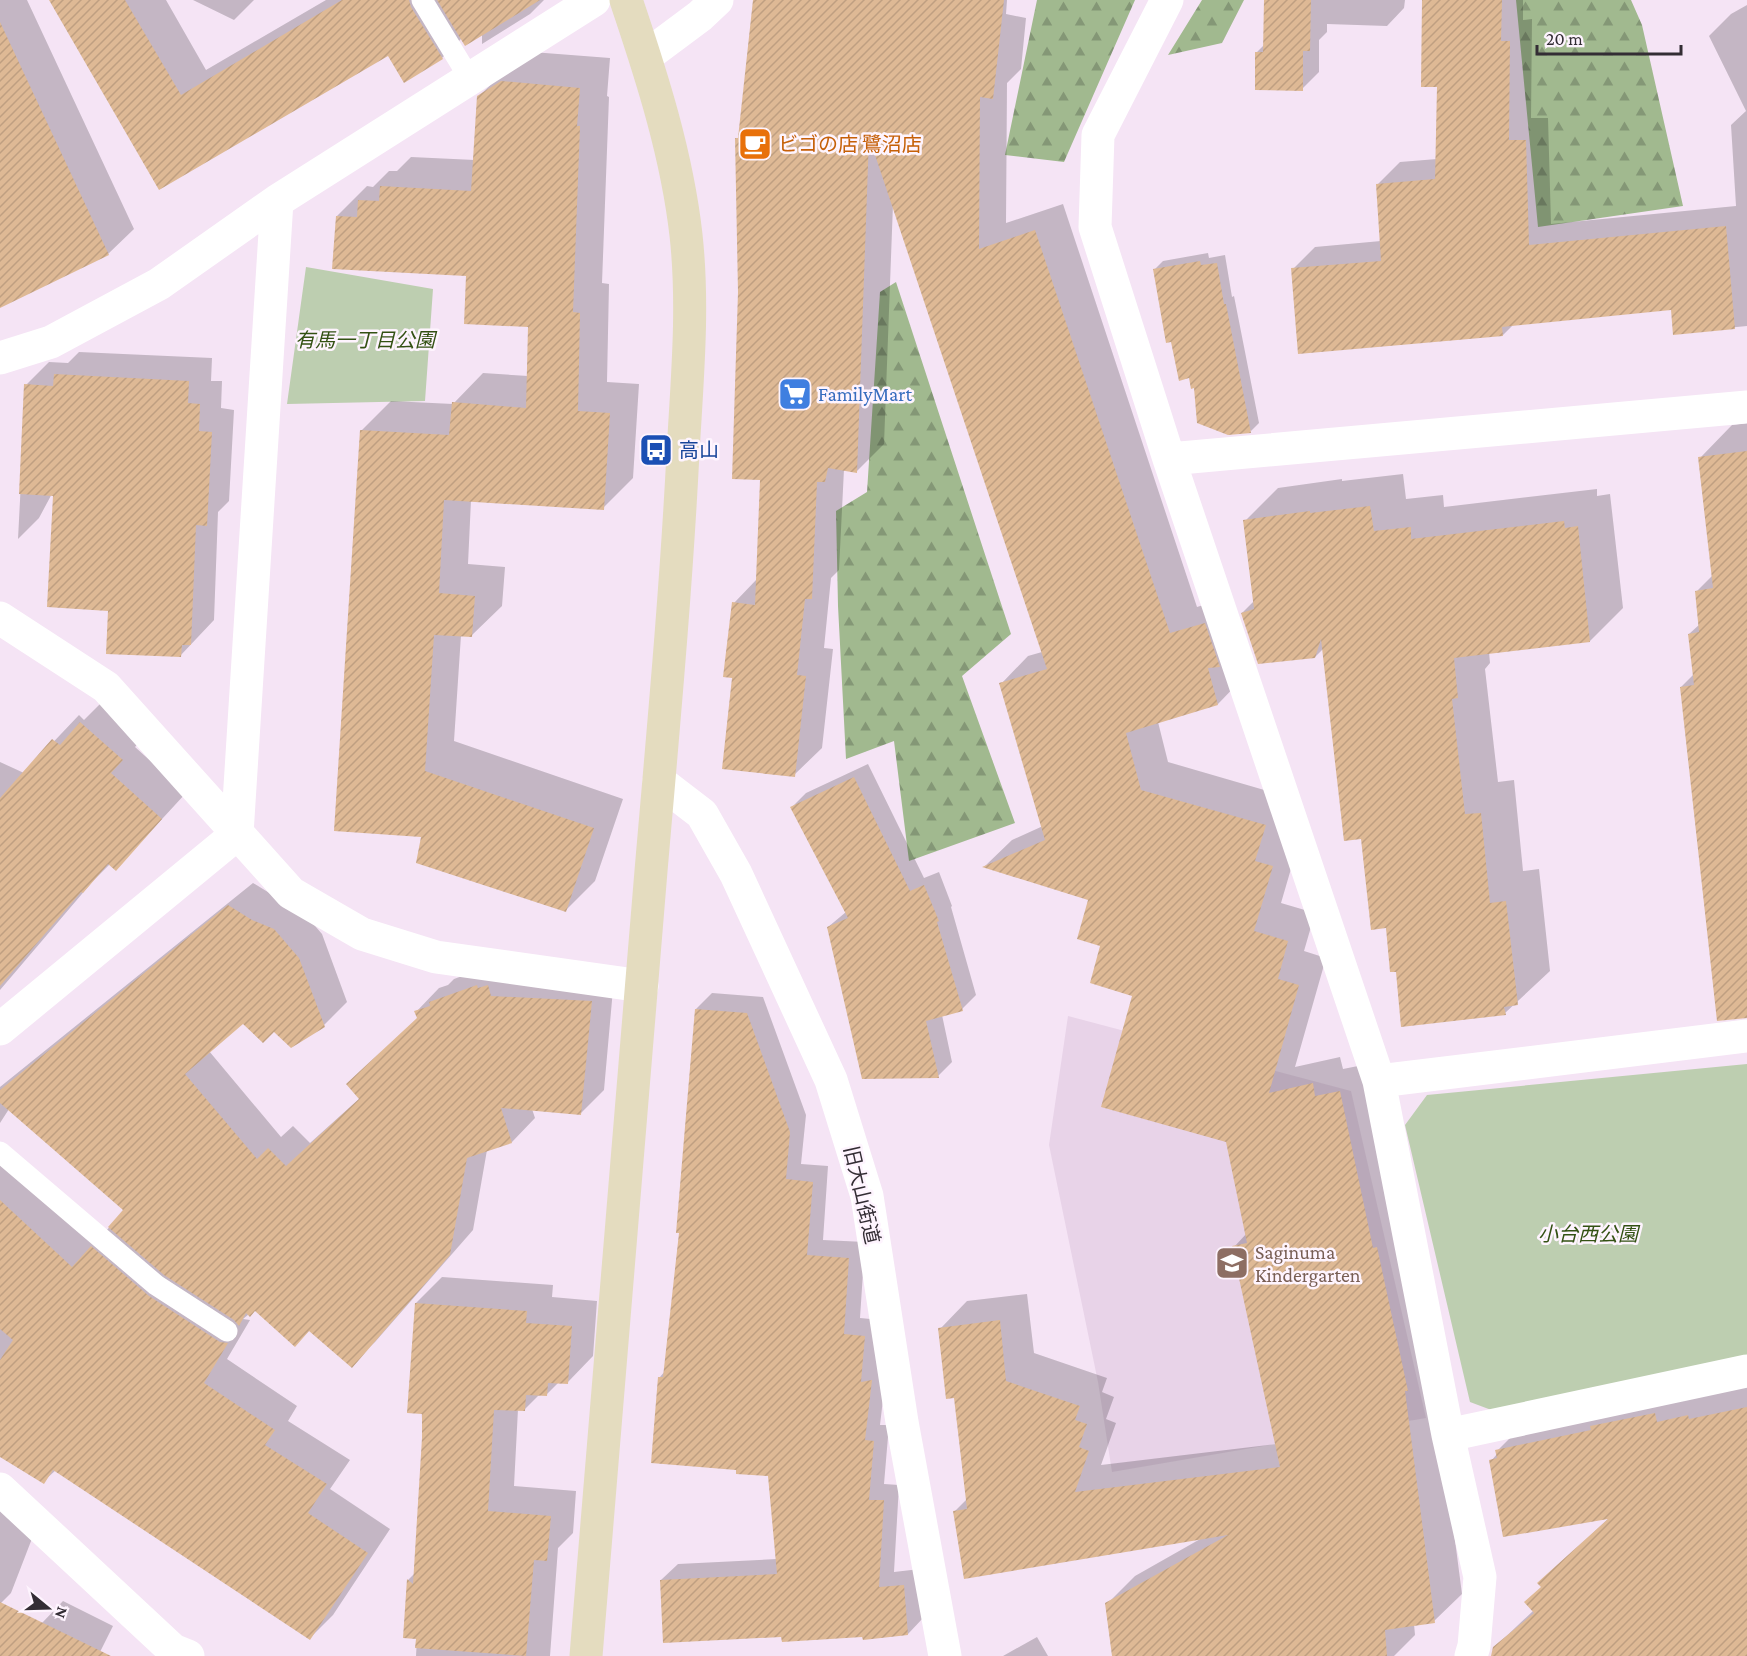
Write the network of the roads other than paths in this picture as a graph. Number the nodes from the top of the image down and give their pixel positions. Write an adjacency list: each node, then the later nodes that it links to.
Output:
1 (422, 0): 7 (lane)
2 (594, 0): 7 (street)
3 (626, 0): 6 (street)
4 (717, 0): 6 (street)
5 (1167, 0): 11 (street)
6 (645, 57): 13 (street)
7 (470, 79): 8 (street)
8 (277, 201): 9 (street); 14 (street)
9 (0, 358)
10 (1747, 407): 11 (street)
11 (1169, 459): 18 (street)
12 (0, 618): 14 (street)
13 (659, 781): 15 (street); 26 (street, 旧大山街道)
14 (237, 834): 15 (street); 16 (street)
15 (642, 986): 25 (street)
16 (0, 1029)
17 (1747, 1036): 18 (street)
18 (1379, 1081): 22 (street)
19 (0, 1152): 20 (lane)
20 (227, 1331)
21 (1747, 1371): 22 (street)
22 (1448, 1435): 27 (street)
23 (0, 1489): 24 (street)
24 (188, 1656)
25 (586, 1656)
26 (945, 1656)
27 (1471, 1656)

